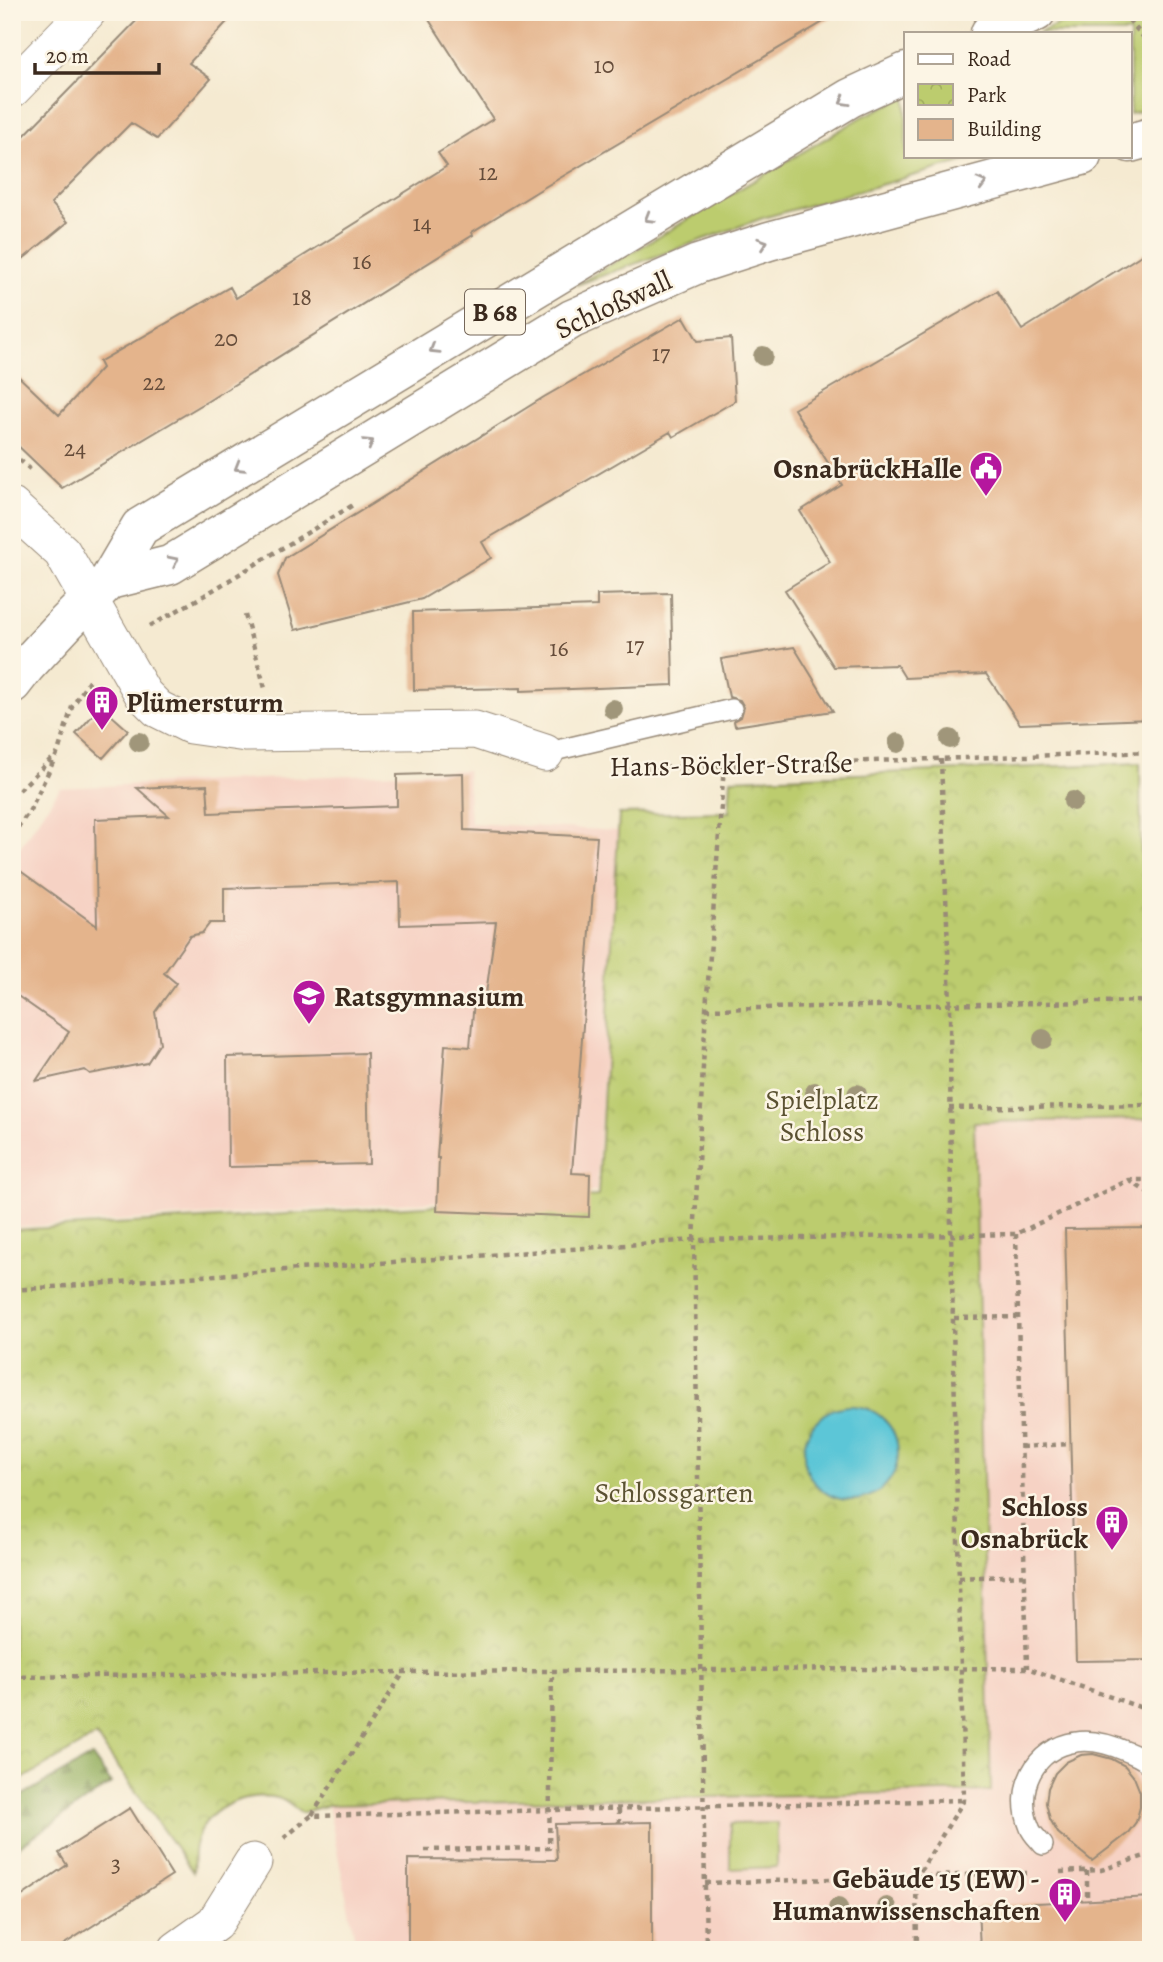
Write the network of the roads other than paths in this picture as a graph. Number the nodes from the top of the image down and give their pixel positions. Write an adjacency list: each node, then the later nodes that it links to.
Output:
1 (87, 12): 5 (street)
2 (1036, 12): 3 (main road)
3 (992, 32)
4 (904, 73): 10 (main road, Schloßwall / B 68, one-way to 10)
5 (12, 89)
6 (1151, 137): 7 (main road)
7 (1132, 142)
8 (1075, 158): 10 (main road, Schloßwall / B 68, one-way to 8)
9 (12, 506): 10 (street)
10 (99, 590): 11 (main road, Schloßwall / B 68); 13 (street)
11 (12, 684)
12 (732, 709): 13 (lane)
13 (545, 753)
14 (1151, 1766): 15 (lane)
15 (1043, 1845)
16 (253, 1862): 17 (street)
17 (177, 1950)

